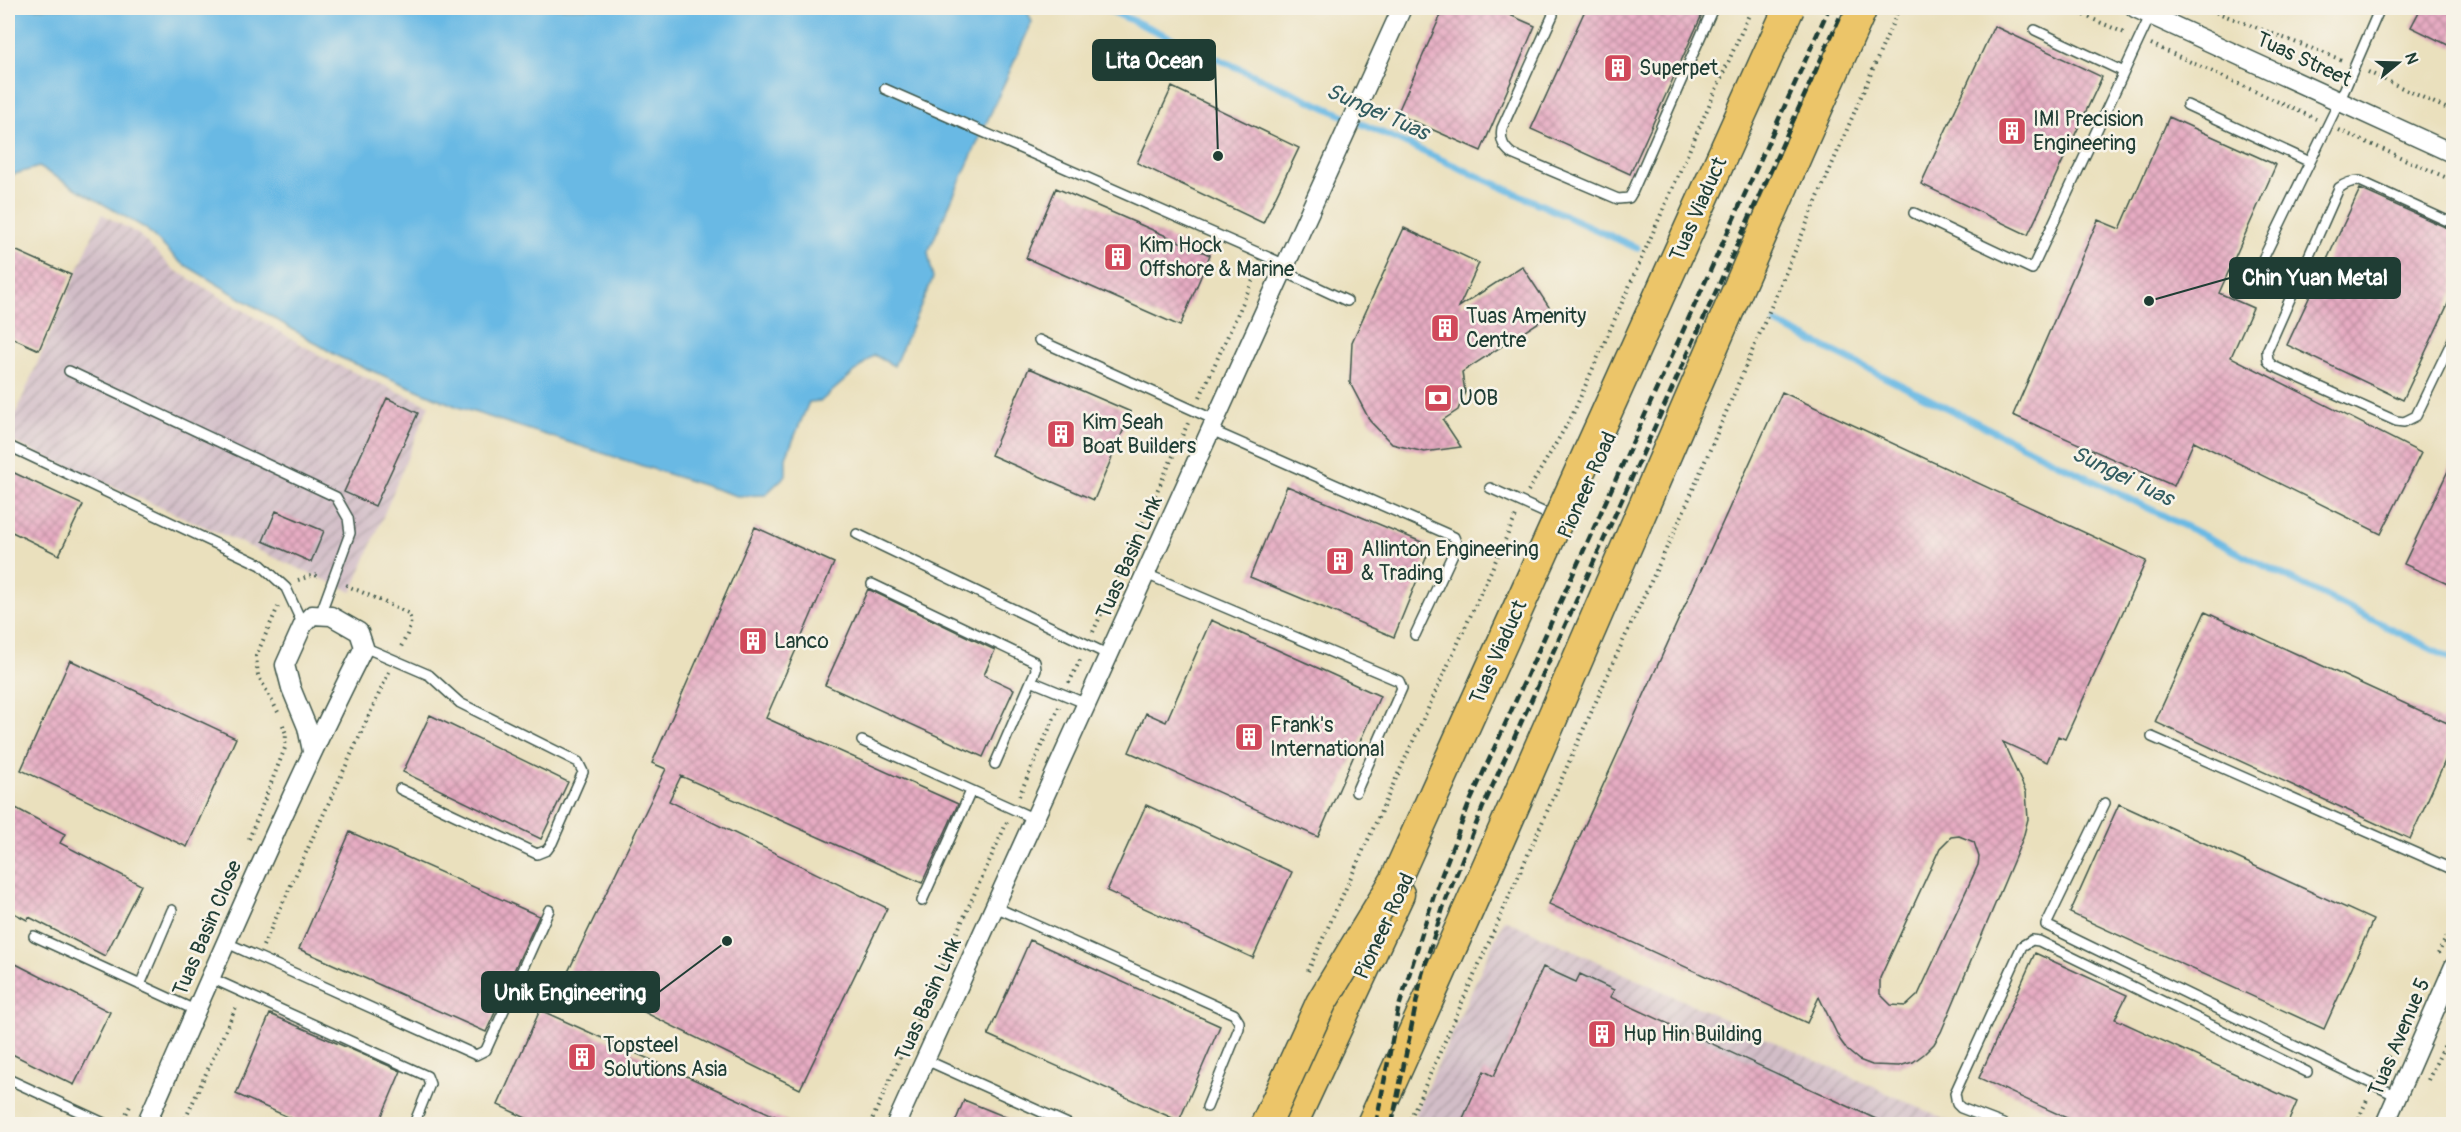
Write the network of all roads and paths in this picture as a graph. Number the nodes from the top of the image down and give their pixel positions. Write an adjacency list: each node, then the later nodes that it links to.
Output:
1 (1402, 8): 29 (street, Tuas Basin Link)
2 (1551, 8): 3 (lane)
3 (1713, 8)
4 (1752, 8): 38 (path)
5 (1789, 8): 100 (main road, Tuas Viaduct, bridge)
6 (1804, 8): 39 (main road, Pioneer Road)
7 (1862, 8): 102 (main road)
8 (1899, 8): 103 (path)
9 (2067, 8): 14 (path)
10 (2205, 8): 15 (path)
11 (2380, 8): 15 (lane)
12 (2147, 10): 14 (lane); 18 (street, Tuas Street)
13 (2035, 30): 16 (lane)
14 (2139, 39): 16 (lane); 21 (path)
15 (2355, 66): 18 (lane); 20 (path)
16 (2124, 72): 25 (lane)
17 (885, 89): 27 (lane)
18 (2340, 100): 21 (lane); 22 (street, Tuas Street)
19 (2187, 105): 23 (lane)
20 (2454, 112)
21 (2328, 125): 23 (lane); 24 (path)
22 (2454, 154)
23 (2310, 162): 28 (lane)
24 (2454, 181)
25 (1914, 213)
26 (2454, 224): 31 (lane)
27 (1265, 255): 29 (lane); 34 (path)
28 (2261, 263)
29 (1284, 268): 30 (lane); 35 (street, Tuas Basin Link)
30 (1347, 301)
31 (2454, 337)
32 (1039, 340): 34 (lane)
33 (69, 371): 42 (lane)
34 (1194, 410): 35 (lane); 48 (path)
35 (1213, 425): 41 (street, Tuas Basin Link); 47 (lane)
36 (11, 447): 44 (lane)
37 (1490, 488): 38 (lane)
38 (1522, 502): 39 (lane); 77 (path)
39 (1570, 524): 101 (main road, Pioneer Road)
40 (857, 534): 48 (lane)
41 (1146, 574): 50 (street, Tuas Basin Link); 61 (lane)
42 (333, 580): 44 (path); 45 (lane); 51 (path)
43 (872, 584): 52 (lane)
44 (286, 588): 46 (lane); 65 (path)
45 (320, 615): 46 (street); 49 (street)
46 (303, 625): 57 (street)
47 (1415, 635)
48 (1087, 644): 50 (lane); 53 (path)
49 (364, 647): 51 (lane); 57 (street, Tuas Basin Close)
50 (1109, 655): 54 (street, Tuas Basin Link)
51 (395, 660): 59 (lane); 74 (path)
52 (1031, 681): 53 (lane); 58 (lane)
53 (1064, 694): 54 (lane); 63 (path)
54 (1087, 704): 64 (street, Tuas Basin Link)
55 (2152, 737): 66 (lane)
56 (862, 741): 60 (lane)
57 (312, 751): 73 (street, Tuas Basin Close)
58 (995, 764)
59 (400, 789)
60 (971, 790): 63 (lane); 67 (lane)
61 (1356, 792)
62 (2105, 803): 87 (lane)
63 (1013, 810): 64 (lane); 97 (path)
64 (1035, 819): 68 (street, Tuas Basin Link)
65 (245, 848)
66 (2454, 870)
67 (922, 901)
68 (995, 907): 84 (street, Tuas Basin Link); 91 (lane)
69 (172, 910): 79 (lane)
70 (549, 910): 74 (lane)
71 (2453, 925): 75 (path)
72 (34, 936): 79 (lane)
73 (226, 943): 74 (lane); 78 (street, Tuas Basin Close)
74 (258, 958)
75 (2436, 958)
76 (2454, 966): 89 (street, Tuas Avenue 5)
77 (1308, 973)
78 (211, 978): 80 (lane); 82 (street, Tuas Basin Close)
79 (140, 985): 82 (lane)
80 (243, 992): 95 (path); 96 (lane)
81 (2416, 1000): 87 (path)
82 (196, 1011): 94 (street, Tuas Basin Close)
83 (2454, 1026): 88 (path)
84 (926, 1059): 98 (street, Tuas Basin Link); 99 (lane)
85 (2307, 1072): 104 (lane)
86 (8, 1079): 92 (lane)
87 (2374, 1085): 89 (lane); 105 (path)
88 (2426, 1085)
89 (2399, 1097): 106 (street, Tuas Avenue 5)
90 (131, 1104): 93 (path)
91 (1207, 1107)
92 (106, 1125)
93 (121, 1125)
94 (146, 1125)
95 (183, 1125)
96 (414, 1125)
97 (870, 1125)
98 (896, 1125)
99 (1068, 1125)
100 (1266, 1125)
101 (1292, 1125)
102 (1372, 1125)
103 (1408, 1125)
104 (2003, 1125)
105 (2356, 1125)
106 (2385, 1125)

